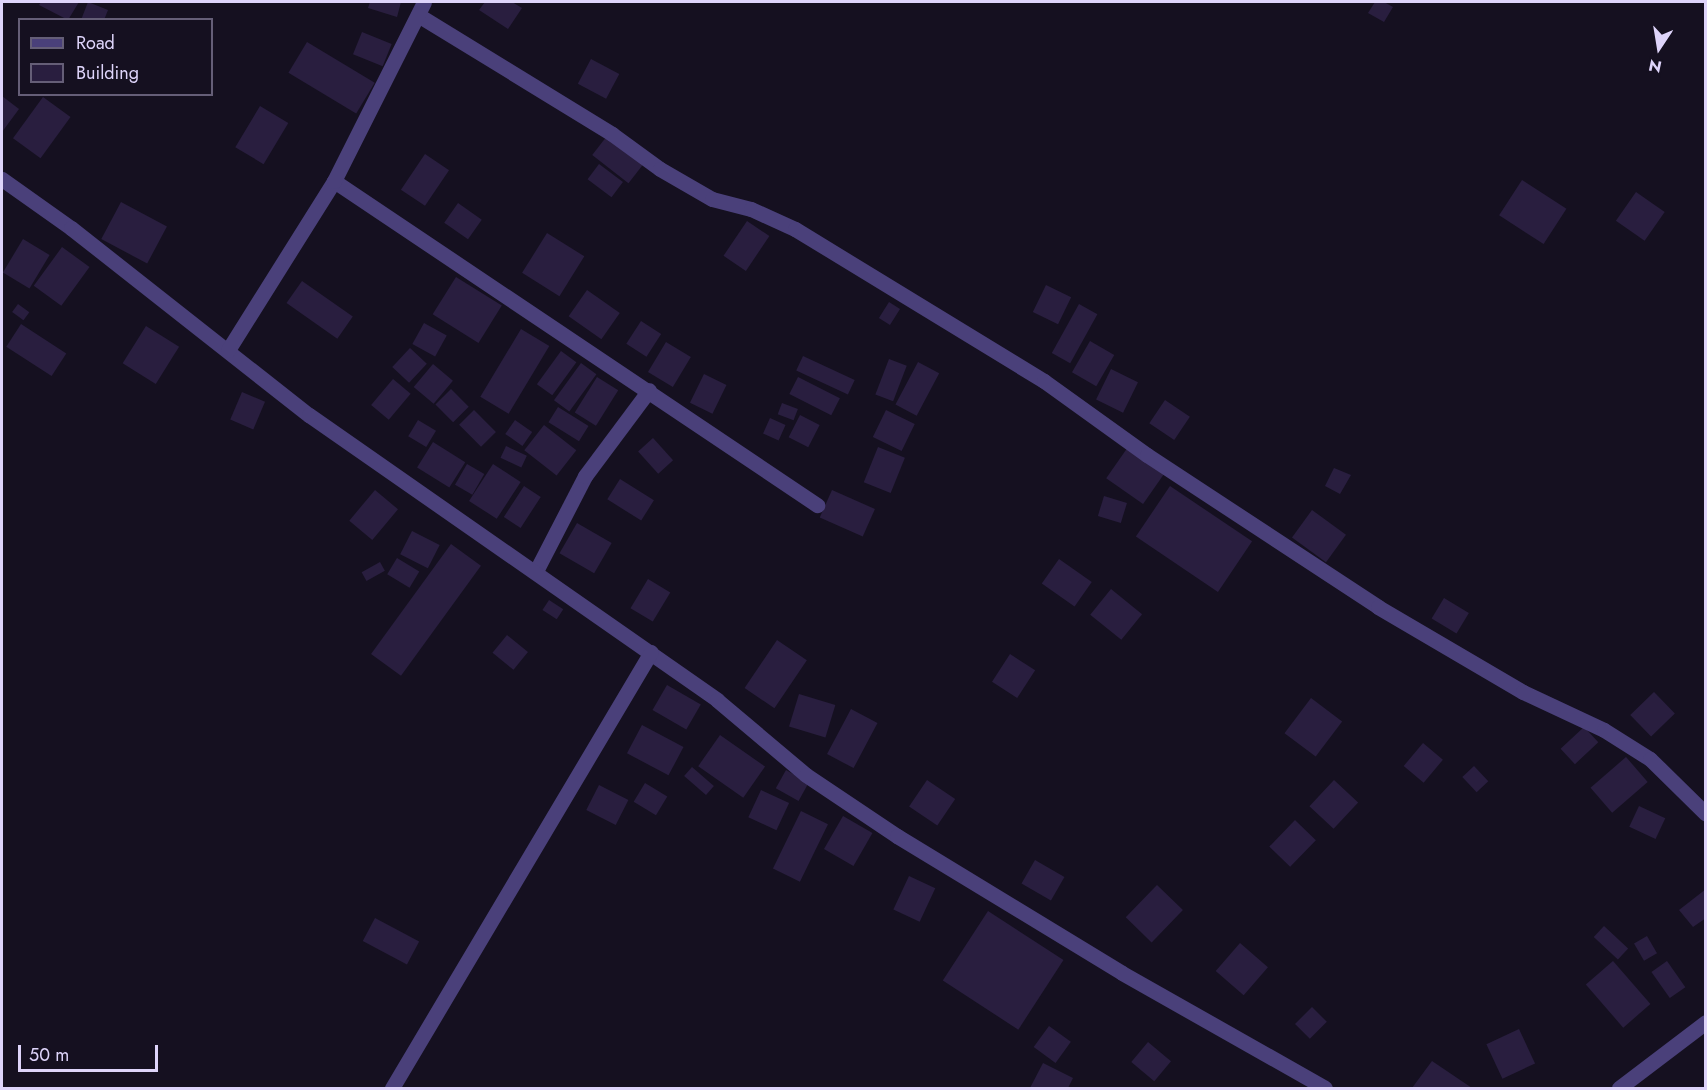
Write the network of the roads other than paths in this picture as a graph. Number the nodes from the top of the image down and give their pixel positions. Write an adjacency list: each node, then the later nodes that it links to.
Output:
1 (421, 8): 3 (street); 9 (street)
2 (2, 179): 4 (street)
3 (334, 181): 4 (street); 5 (street)
4 (228, 350): 7 (street)
5 (649, 390): 6 (street); 7 (street)
6 (817, 505)
7 (536, 571): 8 (street)
8 (651, 652): 11 (street); 12 (street)
9 (1706, 814)
10 (1706, 1022): 13 (street)
11 (392, 1089)
12 (1325, 1089)
13 (1619, 1089)

